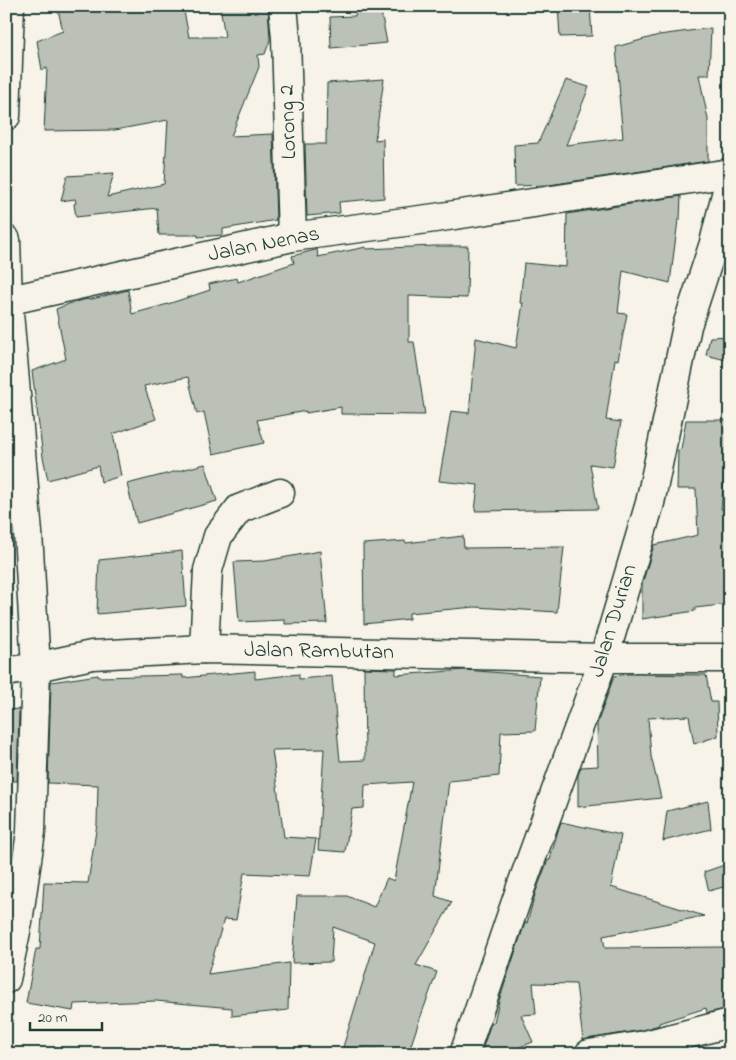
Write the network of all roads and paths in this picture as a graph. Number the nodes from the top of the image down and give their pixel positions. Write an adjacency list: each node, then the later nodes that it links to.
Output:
1 (10, 6): 3 (street)
2 (283, 6): 6 (street, Lorong 2)
3 (6, 116)
4 (730, 173): 6 (street, Jalan Nenas)
5 (730, 178): 8 (street, Jalan Durian)
6 (292, 237): 9 (street, Jalan Nenas)
7 (6, 240): 9 (street)
8 (722, 242): 12 (street, Jalan Durian)
9 (7, 301): 14 (street)
10 (280, 493): 11 (street)
11 (204, 648): 12 (street, Jalan Rambutan); 14 (street, Jalan Rambutan)
12 (604, 658): 13 (street, Jalan Rambutan); 18 (street, Jalan Durian)
13 (730, 658)
14 (36, 667): 15 (street, Jalan Rambutan); 16 (street)
15 (6, 672)
16 (6, 980)
17 (730, 1023): 19 (street)
18 (464, 1054)
19 (589, 1054)

